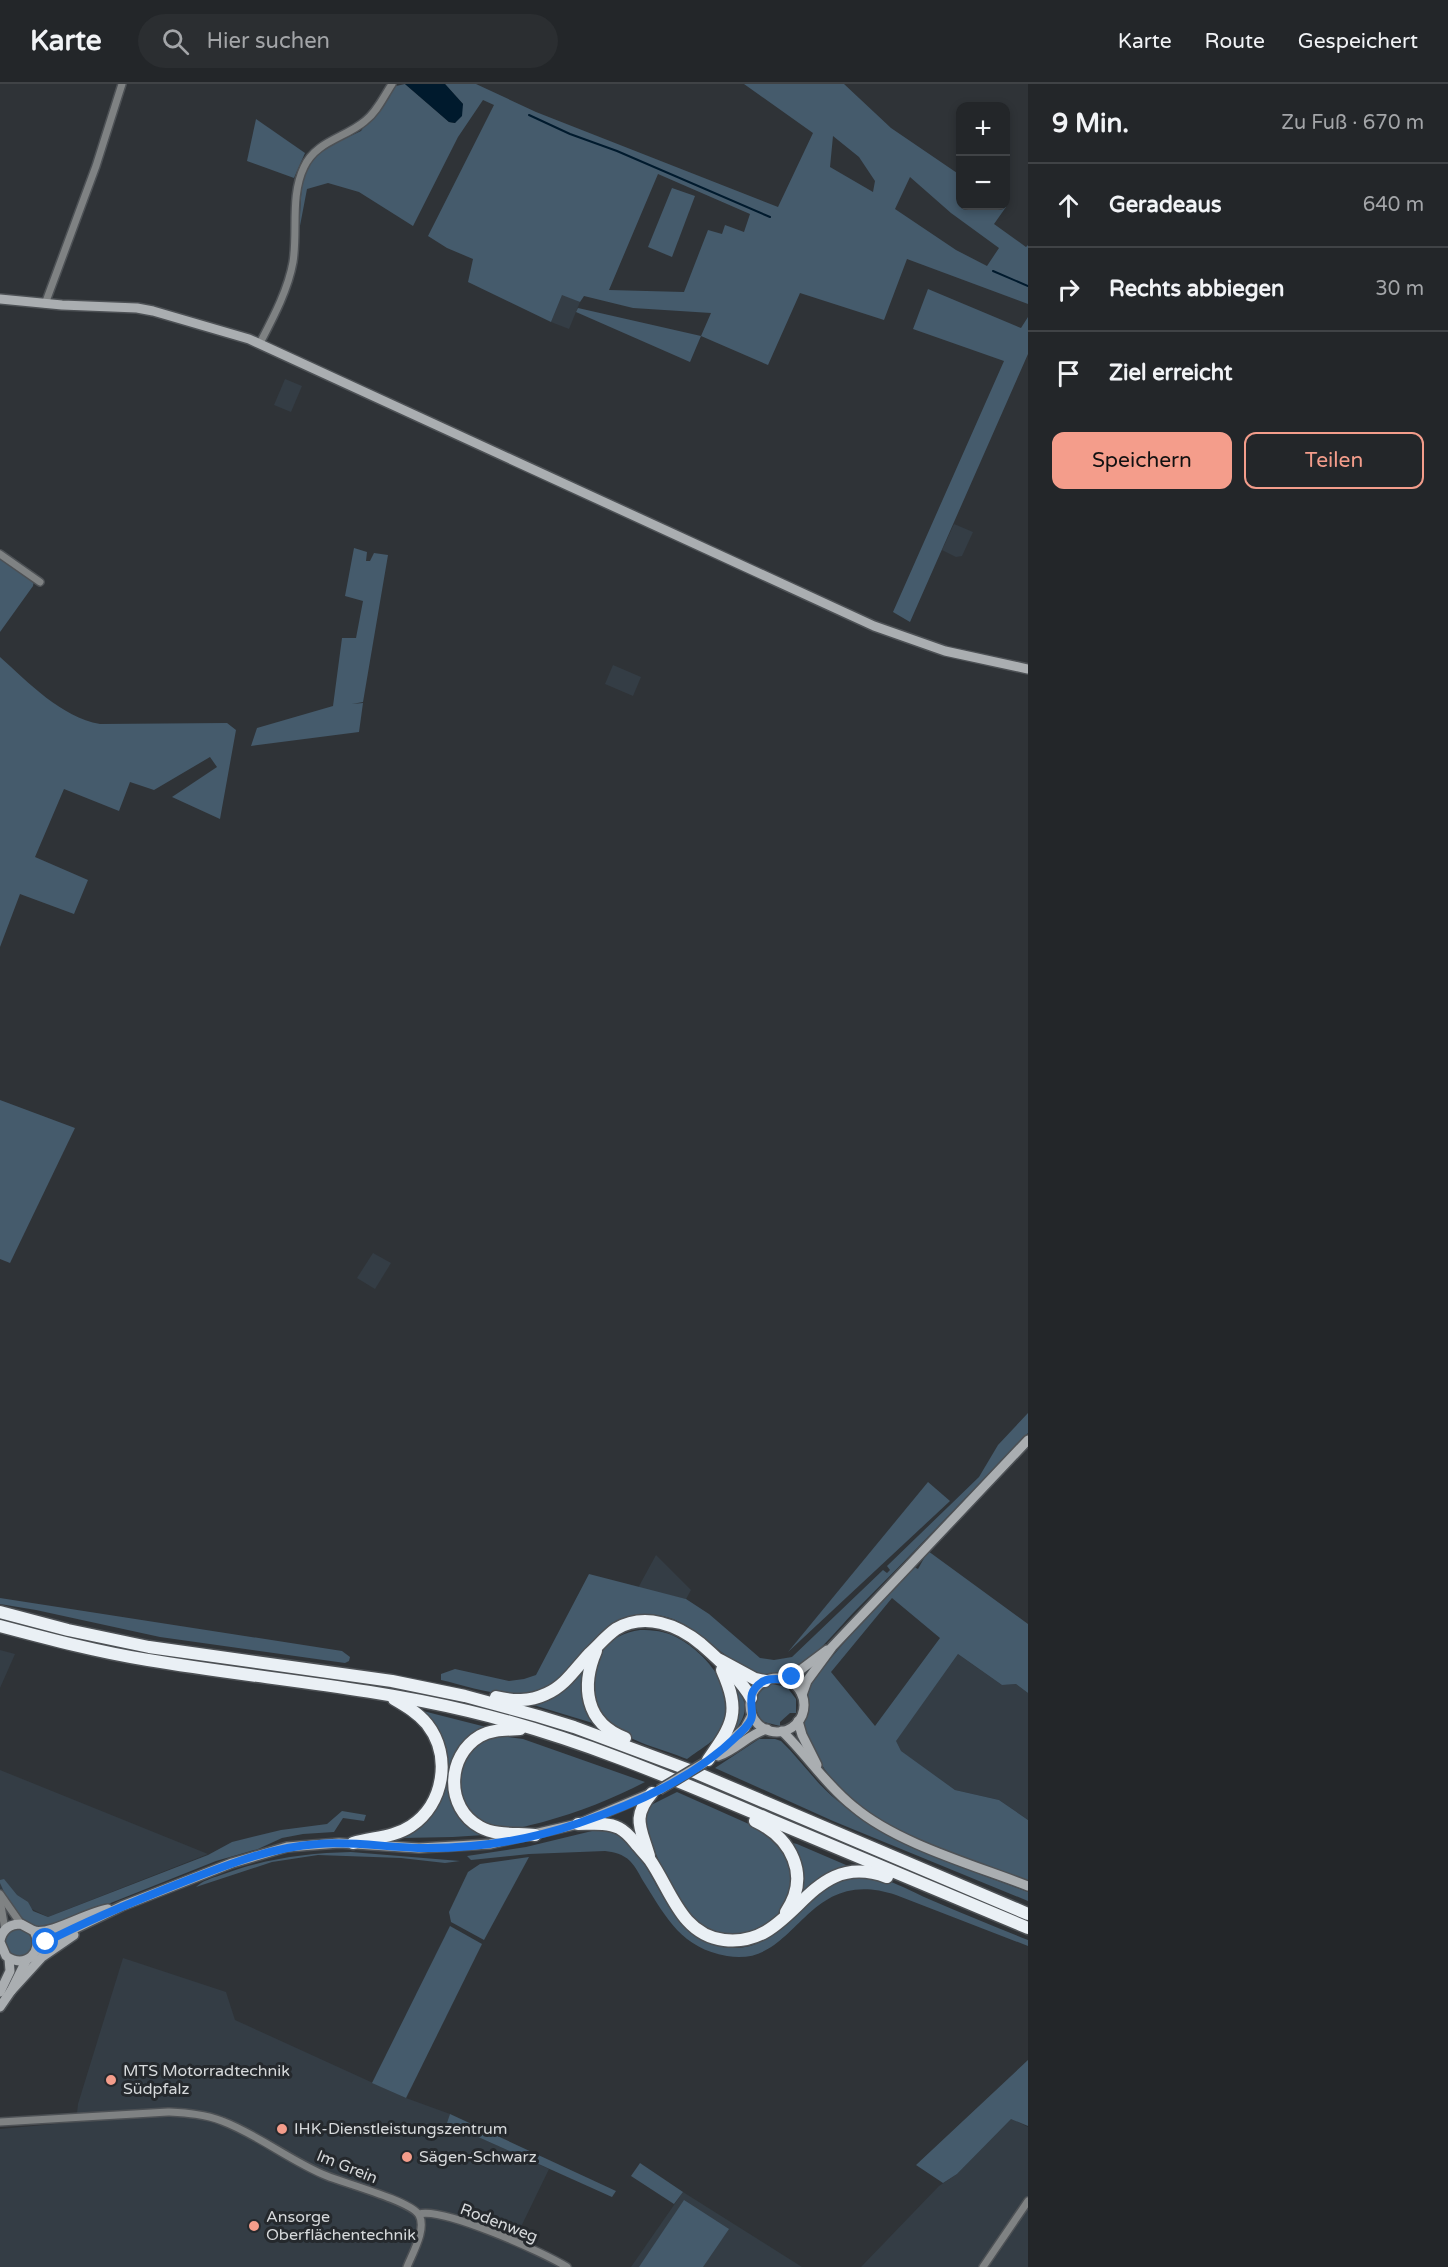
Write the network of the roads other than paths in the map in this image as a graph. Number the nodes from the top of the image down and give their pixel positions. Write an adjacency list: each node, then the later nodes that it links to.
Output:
1 (122, 84): 4 (street)
2 (392, 84): 5 (street)
3 (0, 299): 4 (street)
4 (45, 304): 5 (street)
5 (260, 343): 8 (street)
6 (0, 554): 7 (street)
7 (40, 582)
8 (1028, 669)
9 (1028, 1440): 13 (street)
10 (0, 1612): 19 (highway)
11 (0, 1626): 17 (highway)
12 (598, 1646): 14 (highway); 19 (highway); 26 (highway)
13 (832, 1647): 15 (street); 18 (street)
14 (716, 1658): 16 (highway); 20 (highway); 27 (highway)
15 (787, 1680): 16 (street); 18 (street)
16 (765, 1681): 20 (street)
17 (388, 1695): 23 (highway); 33 (highway)
18 (802, 1695): 22 (street)
19 (465, 1696): 26 (highway)
20 (751, 1698): 21 (street)
21 (752, 1715): 24 (street); 27 (street)
22 (798, 1721): 25 (street); 28 (street)
23 (531, 1728): 30 (highway); 32 (highway)
24 (767, 1729): 25 (street); 27 (street)
25 (782, 1731): 28 (street)
26 (656, 1758): 40 (highway)
27 (706, 1762): 29 (street, bridge)
28 (822, 1776): 36 (street)
29 (656, 1791): 31 (street); 34 (highway)
30 (730, 1803): 35 (highway); 42 (highway)
31 (578, 1824): 32 (street); 34 (highway)
32 (535, 1835): 33 (street)
33 (353, 1843): 39 (street)
34 (650, 1860): 42 (highway)
35 (915, 1881): 42 (highway); 43 (highway)
36 (1028, 1886)
37 (0, 1894): 41 (street)
38 (0, 1899): 44 (street)
39 (122, 1906): 45 (street); 47 (street); 50 (street)
40 (1028, 1914)
41 (21, 1924): 44 (street); 45 (street)
42 (778, 1924)
43 (1028, 1928)
44 (5, 1930): 46 (street)
45 (34, 1931): 47 (street)
46 (0, 1941): 48 (street)
47 (37, 1950): 49 (street)
48 (5, 1957): 49 (street); 51 (street)
49 (26, 1961): 50 (street)
50 (11, 1991): 52 (street)
51 (0, 1992)
52 (0, 2007)
53 (0, 2122): 55 (street, Im Grein)
54 (1028, 2201): 58 (street)
55 (419, 2214): 56 (street); 57 (street, Rodenweg)
56 (408, 2267)
57 (567, 2267)
58 (983, 2267)

